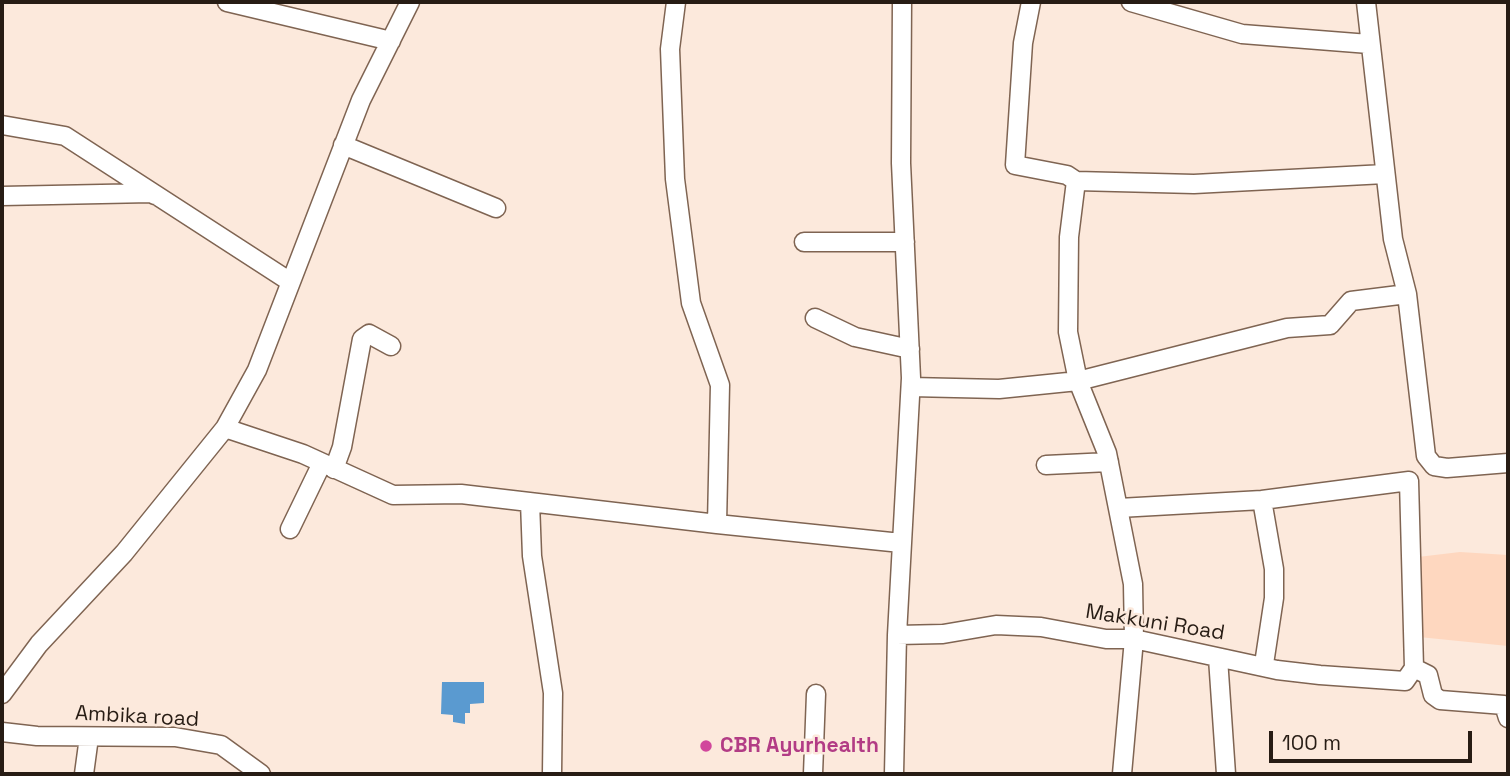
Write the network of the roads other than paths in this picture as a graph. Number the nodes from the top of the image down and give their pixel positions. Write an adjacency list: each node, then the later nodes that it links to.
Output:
1 (227, 2): 8 (street)
2 (410, 2): 8 (street)
3 (676, 2): 35 (street)
4 (902, 2): 16 (street)
5 (1031, 2): 13 (street)
6 (1130, 2): 9 (street)
7 (1366, 2): 9 (street)
8 (391, 41): 11 (street)
9 (1369, 44): 12 (street)
10 (2, 125): 18 (street)
11 (343, 145): 15 (street); 18 (street)
12 (1385, 174): 13 (street); 19 (street)
13 (1076, 181): 23 (street)
14 (2, 196): 18 (street)
15 (496, 208)
16 (905, 242): 17 (street); 22 (street)
17 (804, 243)
18 (289, 281): 25 (street)
19 (1407, 295): 23 (street); 30 (street)
20 (815, 318): 22 (street)
21 (391, 346): 29 (street)
22 (910, 349): 24 (street)
23 (1078, 381): 24 (street); 26 (street)
24 (911, 387): 37 (street)
25 (225, 428): 29 (street); 43 (street)
26 (1109, 462): 28 (street); 34 (street)
27 (1508, 463): 30 (street)
28 (1046, 465)
29 (328, 466): 33 (street); 36 (street)
30 (1434, 466): 31 (street)
31 (1409, 481): 32 (street); 42 (street)
32 (1262, 500): 34 (street); 41 (street)
33 (530, 502): 35 (street); 50 (street)
34 (1119, 509): 39 (street)
35 (717, 524): 37 (street)
36 (290, 529)
37 (901, 543): 38 (street)
38 (897, 635): 39 (street, Makkuni Road); 52 (street)
39 (1134, 639): 40 (street, Makkuni Road); 53 (street)
40 (1218, 658): 41 (street, Makkuni Road); 54 (street)
41 (1264, 664): 42 (street, Makkuni Road)
42 (1414, 668): 45 (street)
43 (2, 694)
44 (816, 694): 51 (street)
45 (1508, 718)
46 (2, 732): 47 (street, Ambika road)
47 (89, 737): 48 (street); 49 (street, Ambika road)
48 (84, 774)
49 (261, 774)
50 (552, 774)
51 (814, 774)
52 (894, 774)
53 (1122, 774)
54 (1226, 774)

